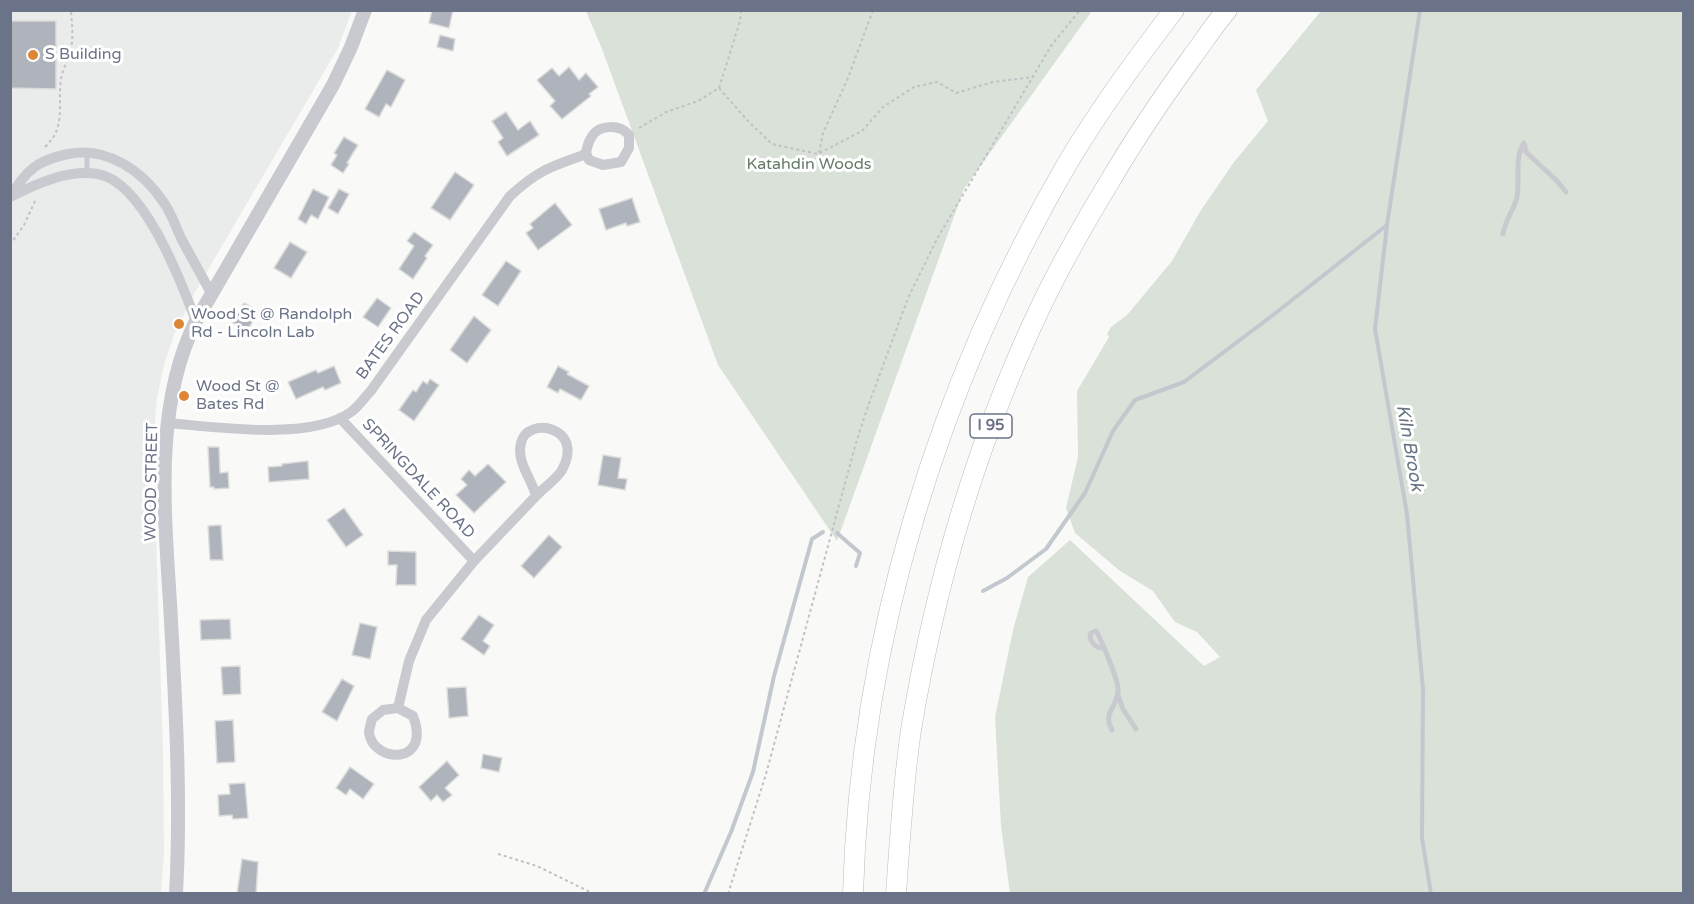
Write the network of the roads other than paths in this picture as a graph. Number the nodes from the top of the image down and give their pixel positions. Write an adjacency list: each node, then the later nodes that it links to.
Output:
1 (365, 10): 10 (street, WOOD STREET)
2 (1174, 10): 22 (highway, I 95)
3 (1227, 10): 23 (highway, I 95)
4 (586, 153): 4 (street); 12 (street, BATES ROAD)
5 (87, 154): 6 (lane); 8 (street); 10 (street)
6 (87, 173): 8 (street); 11 (street)
7 (1566, 192): 9 (lane)
8 (11, 196)
9 (1503, 234)
10 (211, 293): 11 (street, WOOD STREET)
11 (196, 321): 13 (street, WOOD STREET)
12 (339, 418): 13 (street, BATES ROAD); 15 (street, SPRINGDALE ROAD)
13 (168, 423): 21 (street, WOOD STREET)
14 (536, 496): 14 (street, SPRINGDALE ROAD); 15 (street, SPRINGDALE ROAD)
15 (474, 561): 18 (street, SPRINGDALE ROAD)
16 (1100, 648): 17 (lane)
17 (1118, 693): 19 (lane); 20 (lane)
18 (398, 708): 18 (street)
19 (1136, 729)
20 (1112, 730)
21 (176, 894)
22 (853, 894)
23 (896, 894)

